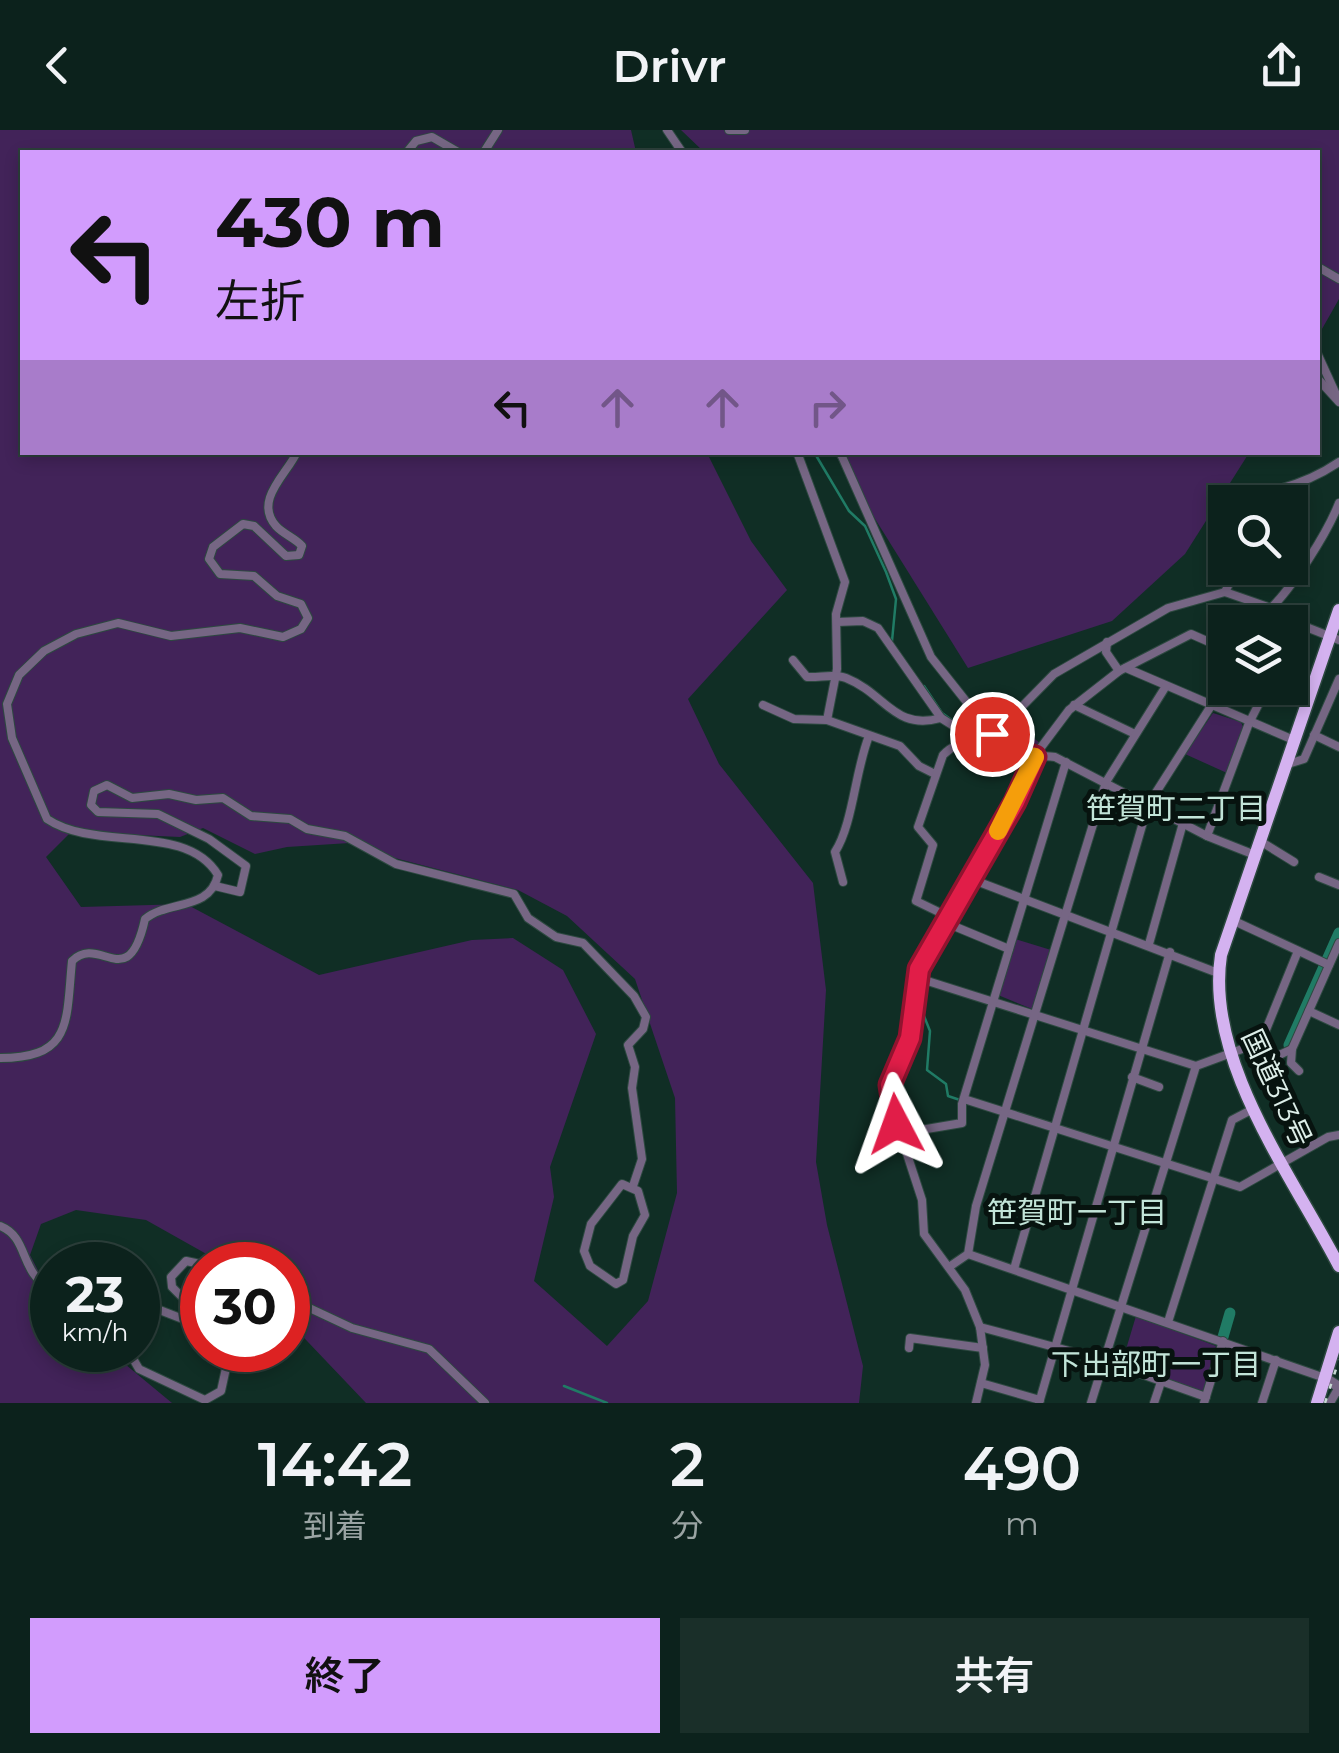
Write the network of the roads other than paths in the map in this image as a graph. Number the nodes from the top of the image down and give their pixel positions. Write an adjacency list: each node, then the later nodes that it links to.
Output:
1 (729, 130): 2 (street)
2 (744, 130)
3 (408, 150): 4 (street)
4 (455, 150)
5 (1320, 359): 7 (street)
6 (1320, 381): 7 (street)
7 (1339, 402)
8 (295, 455): 58 (street)
9 (798, 455): 20 (street)
10 (841, 455): 40 (street)
11 (1339, 462): 12 (street)
12 (1292, 485)
13 (1339, 503): 14 (street)
14 (1309, 554): 18 (street)
15 (1229, 585): 16 (street)
16 (1225, 592): 17 (street); 24 (street)
17 (1256, 605)
18 (1276, 605)
19 (1339, 610): 22 (highway, 国道313号)
20 (837, 622): 27 (street); 34 (street)
21 (1308, 628): 22 (street)
22 (1337, 637): 42 (highway, 国道313号)
23 (1208, 641): 26 (street)
24 (1107, 642): 26 (street); 40 (street)
25 (793, 660): 27 (street)
26 (1123, 670): 29 (street); 30 (street)
27 (834, 676): 34 (street); 35 (street)
28 (1339, 679): 39 (street)
29 (1166, 686): 33 (street); 37 (street)
30 (1074, 705): 37 (street); 44 (street)
31 (1258, 705): 36 (street)
32 (763, 706): 35 (street)
33 (1211, 706): 36 (street); 49 (street)
34 (941, 718): 41 (street)
35 (827, 720): 38 (street)
36 (1249, 723): 42 (street); 51 (street)
37 (1136, 734): 48 (street)
38 (868, 736): 47 (street); 56 (street)
39 (1314, 736): 43 (street); 46 (street)
40 (990, 737): 41 (street); 44 (street)
41 (976, 740): 47 (street)
42 (1296, 742): 46 (highway, 国道313号)
43 (1339, 747)
44 (1035, 757): 45 (street); 55 (street)
45 (1066, 762): 48 (street); 59 (street)
46 (1288, 764): 52 (highway, 国道313号)
47 (934, 772): 61 (street)
48 (1106, 782): 49 (street); 60 (street)
49 (1148, 805): 50 (street); 63 (street)
50 (1183, 824): 51 (street); 65 (street)
51 (1208, 836): 52 (street)
52 (1258, 848): 53 (street); 62 (highway, 国道313号)
53 (1294, 862)
54 (1319, 877): 57 (street)
55 (970, 879): 59 (street); 61 (street)
56 (843, 882)
57 (1339, 884)
58 (216, 886): 81 (street); 98 (street)
59 (1026, 899): 60 (street); 66 (street)
60 (1067, 914): 63 (street); 74 (street)
61 (946, 919): 66 (street); 71 (street)
62 (1232, 920): 67 (street); 70 (highway, 国道313号)
63 (1112, 931): 65 (street); 76 (street)
64 (1339, 942): 69 (street)
65 (1149, 944): 68 (street)
66 (1010, 949): 72 (street)
67 (1298, 951): 69 (street); 77 (street)
68 (1170, 952): 70 (street); 78 (street)
69 (1326, 964): 73 (street)
70 (1218, 973): 80 (highway, 国道313号)
71 (918, 978): 72 (street); 91 (street)
72 (993, 1002): 74 (street); 87 (street)
73 (1308, 1011): 75 (street); 79 (street)
74 (1036, 1014): 76 (street); 89 (street)
75 (1339, 1025)
76 (1084, 1028): 78 (street); 90 (street)
77 (1261, 1042): 80 (street); 82 (street)
78 (1142, 1047): 83 (street); 85 (street)
79 (1292, 1048): 82 (street); 84 (street)
80 (1229, 1055): 83 (street); 88 (highway, 国道313号)
81 (0, 1058)
82 (1271, 1060): 93 (street)
83 (1196, 1066): 95 (street)
84 (1299, 1072)
85 (1132, 1077): 86 (street); 94 (street)
86 (1159, 1087)
87 (964, 1099): 89 (street); 91 (street)
88 (1255, 1107): 96 (highway, 国道313号); 97 (street)
89 (1006, 1112): 90 (street); 101 (street)
90 (1055, 1127): 94 (street); 105 (street)
91 (903, 1133): 104 (street)
92 (1339, 1135): 93 (street)
93 (1316, 1144): 96 (street)
94 (1112, 1145): 95 (street); 107 (street)
95 (1168, 1162): 97 (street); 109 (street)
96 (1284, 1163): 97 (street); 100 (highway, 国道313号)
97 (1214, 1178): 111 (street)
98 (633, 1186): 98 (street)
99 (0, 1226): 106 (street)
100 (1334, 1252): 102 (highway, 国道313号)
101 (968, 1254): 104 (street); 105 (street)
102 (1339, 1266)
103 (180, 1267): 108 (street)
104 (949, 1267): 112 (street)
105 (1014, 1269): 107 (street)
106 (30, 1270)
107 (1070, 1288): 109 (street); 115 (street)
108 (180, 1295)
109 (1120, 1306): 111 (street); 119 (street)
110 (310, 1308): 128 (street)
111 (1168, 1322): 114 (street)
112 (980, 1327): 115 (street); 117 (street)
113 (1339, 1332): 122 (highway)
114 (1223, 1341): 118 (street); 126 (street)
115 (1055, 1346): 119 (street); 127 (street)
116 (909, 1348): 117 (street)
117 (983, 1348): 124 (street)
118 (1276, 1360): 122 (street); 132 (street)
119 (1104, 1362): 123 (street); 130 (street)
120 (143, 1372): 121 (street)
121 (225, 1372)
122 (1325, 1378): 125 (street); 133 (highway)
123 (1161, 1382): 126 (street); 131 (street)
124 (981, 1383): 127 (street); 129 (street)
125 (1339, 1387): 134 (street)
126 (1205, 1400)
127 (1040, 1401)
128 (484, 1403)
129 (976, 1403)
130 (1091, 1403)
131 (1154, 1403)
132 (1262, 1403)
133 (1317, 1403)
134 (1330, 1403)

